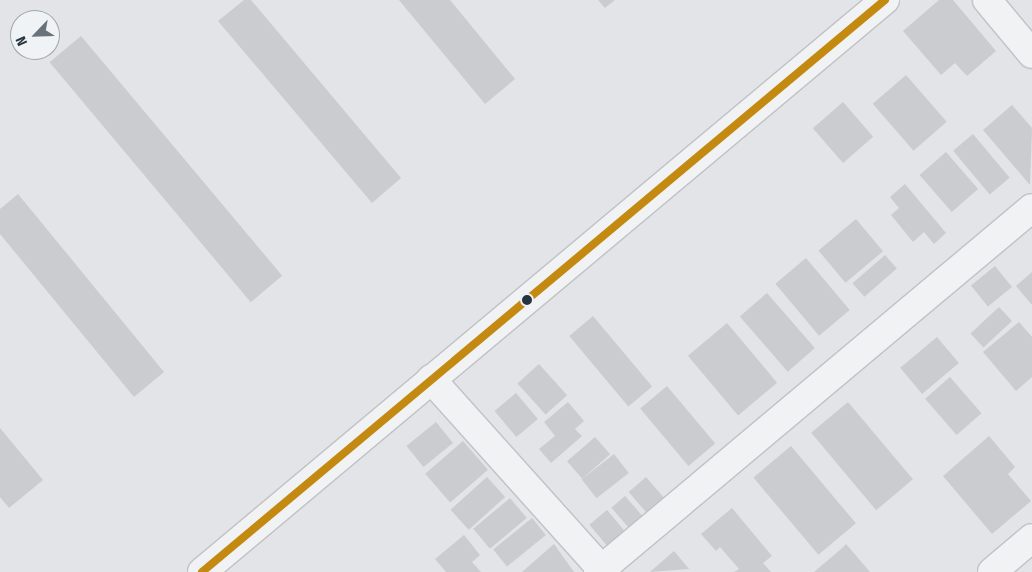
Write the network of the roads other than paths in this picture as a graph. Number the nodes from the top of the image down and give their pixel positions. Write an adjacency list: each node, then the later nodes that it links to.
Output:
1 (885, 0): 5 (street)
2 (987, 0): 3 (street)
3 (1032, 54)
4 (1032, 208): 7 (street)
5 (431, 378): 7 (street); 8 (street)
6 (1032, 538): 9 (street)
7 (601, 571)
8 (202, 572)
9 (992, 572)

